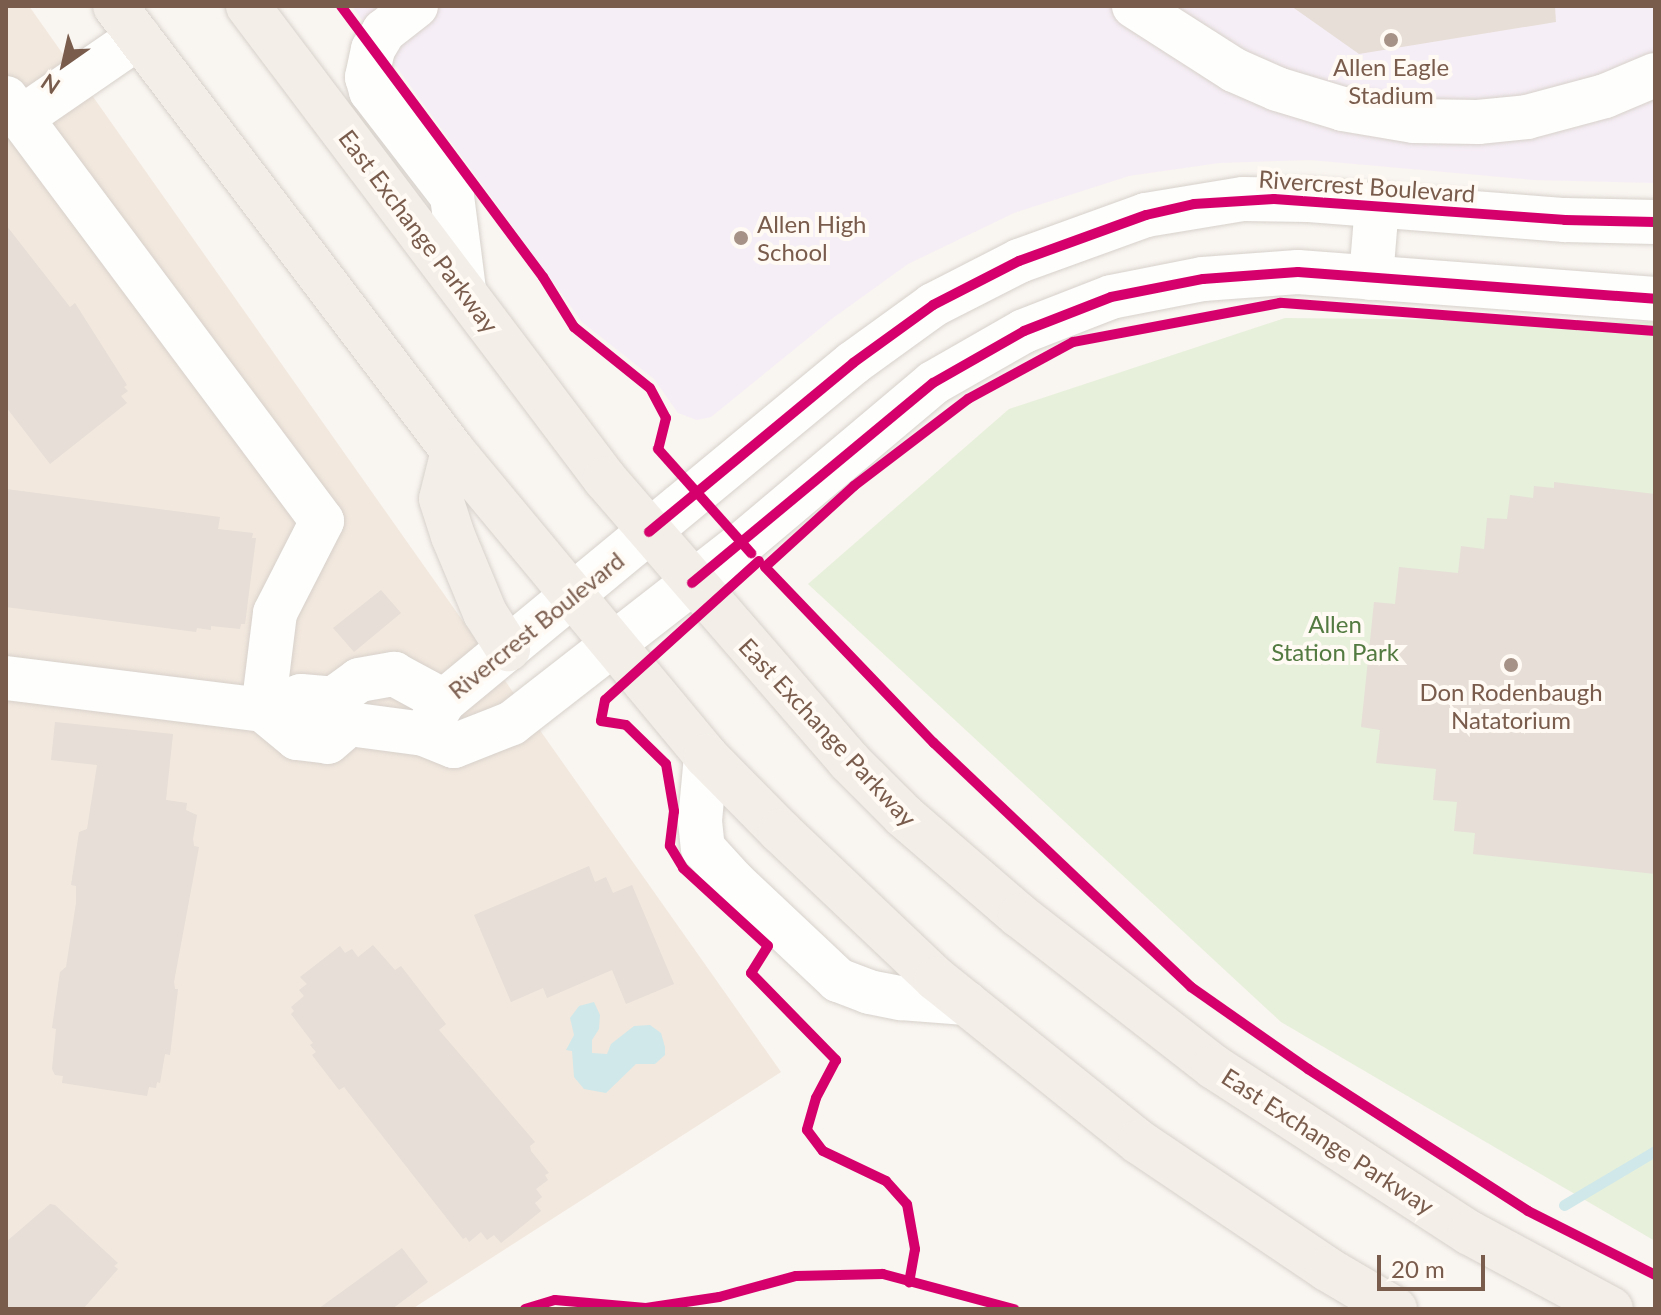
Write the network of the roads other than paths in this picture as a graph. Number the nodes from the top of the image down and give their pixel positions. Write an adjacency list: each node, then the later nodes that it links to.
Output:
1 (248, 6): 10 (main road, East Exchange Parkway)
2 (416, 6): 10 (street)
3 (1134, 6): 5 (street)
4 (127, 21): 6 (street); 12 (main road)
5 (1655, 75)
6 (14, 108): 19 (street)
7 (1377, 205): 8 (street, Rivercrest Boulevard); 9 (street); 13 (street, Rivercrest Boulevard)
8 (1655, 222)
9 (1371, 278): 11 (street, Rivercrest Boulevard); 14 (street, Rivercrest Boulevard)
10 (464, 290): 13 (main road, East Exchange Parkway)
11 (1655, 299)
12 (453, 451): 15 (main road); 17 (main road)
13 (649, 532): 14 (main road, East Exchange Parkway); 15 (street, Rivercrest Boulevard)
14 (692, 583): 16 (street, Rivercrest Boulevard); 24 (main road, East Exchange Parkway)
15 (574, 595): 16 (main road); 17 (street, Rivercrest Boulevard)
16 (613, 646): 20 (street, Rivercrest Boulevard); 21 (main road)
17 (508, 649): 20 (street, Rivercrest Boulevard)
18 (6, 678): 19 (street)
19 (263, 710): 20 (street)
20 (434, 717)
21 (706, 756): 22 (main road); 22 (street)
22 (966, 1003): 23 (main road)
23 (1395, 1309)
24 (1611, 1309)

